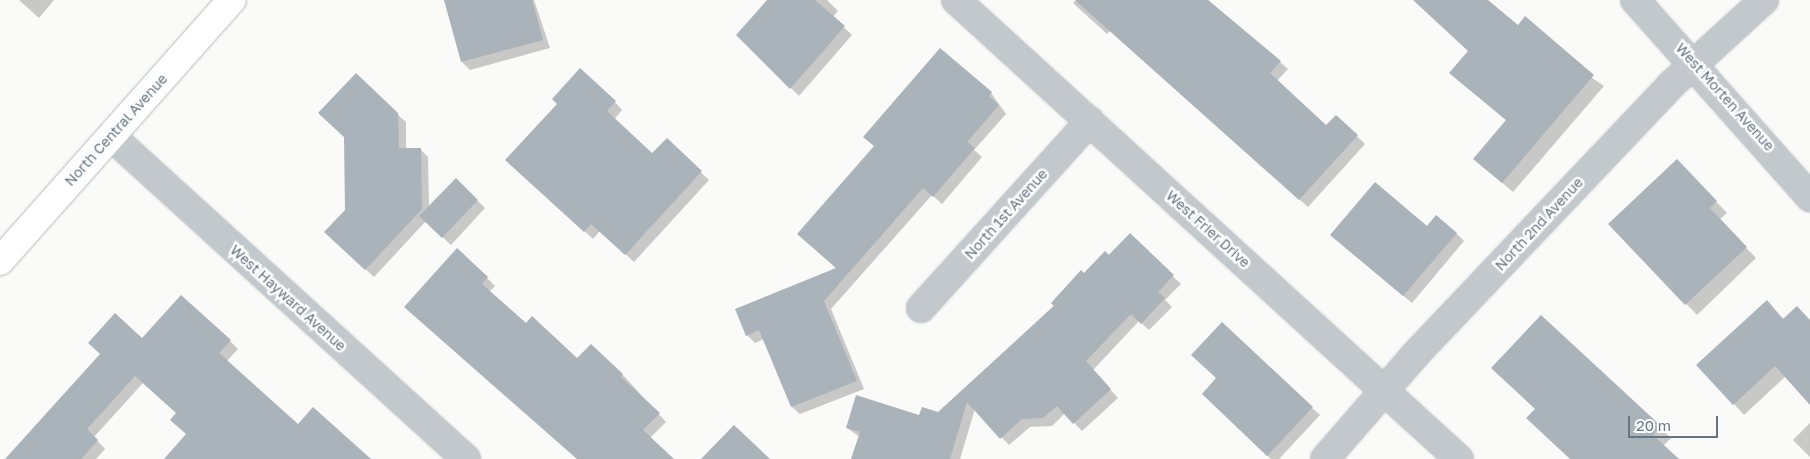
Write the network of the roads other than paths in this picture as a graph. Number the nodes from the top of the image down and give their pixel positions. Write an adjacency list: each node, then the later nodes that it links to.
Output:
1 (232, 0): 7 (main road, North Central Avenue)
2 (956, 0): 6 (street, West Frier Drive)
3 (1635, 0): 5 (street, West Morten Avenue)
4 (1764, 0): 5 (street, North 2nd Avenue)
5 (1694, 62): 8 (street, West Morten Avenue); 11 (street, North 2nd Avenue)
6 (1090, 121): 10 (street, North 1st Avenue); 11 (street, West Frier Drive)
7 (111, 136): 9 (main road, North Central Avenue); 12 (street, West Hayward Avenue)
8 (1810, 197)
9 (0, 261)
10 (921, 308)
11 (1384, 391): 13 (street, North 2nd Avenue); 14 (street, West Frier Drive)
12 (466, 459)
13 (1325, 459)
14 (1459, 459)

